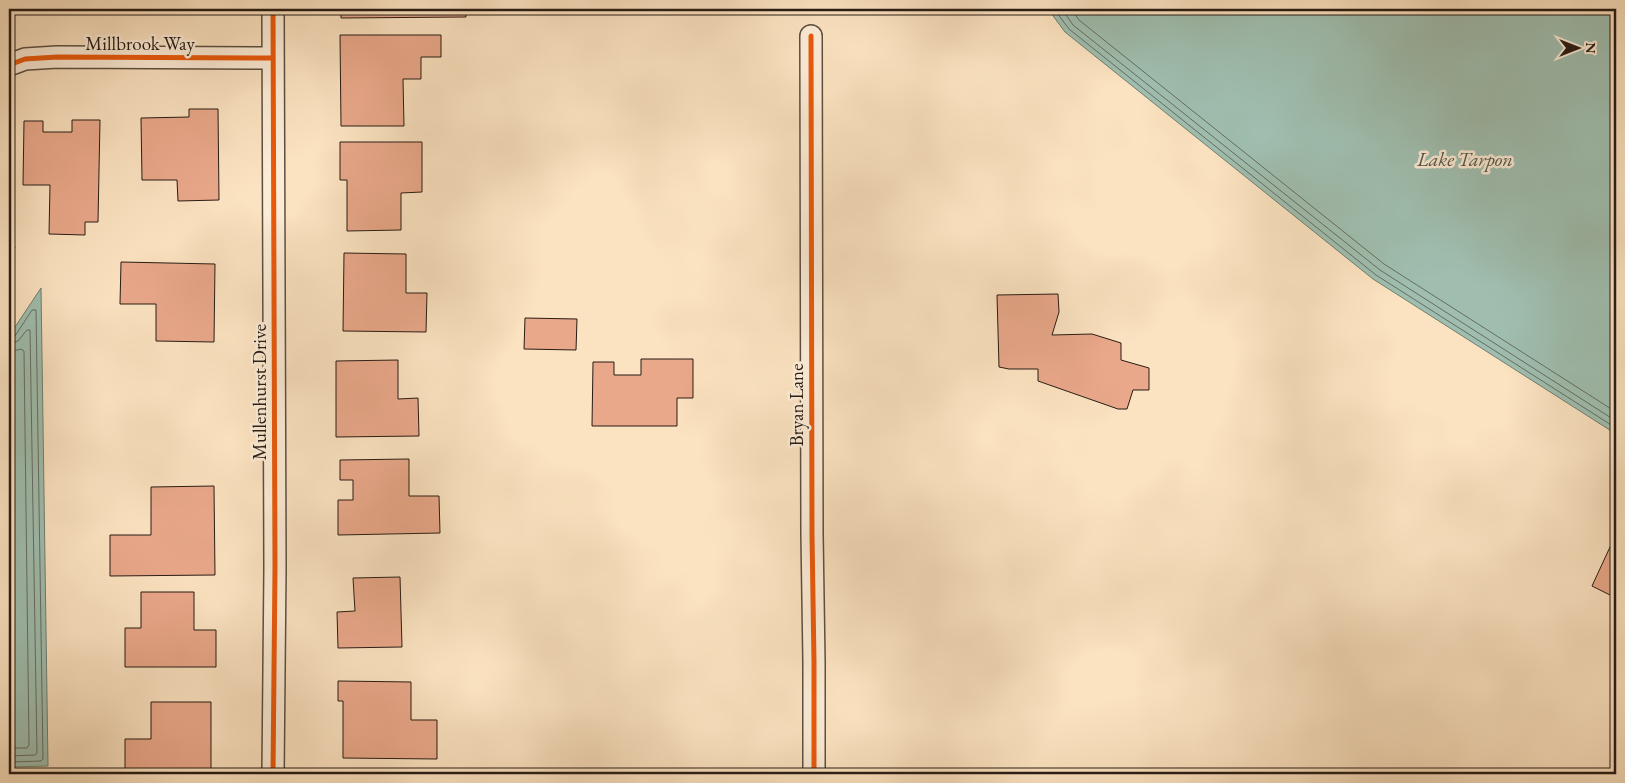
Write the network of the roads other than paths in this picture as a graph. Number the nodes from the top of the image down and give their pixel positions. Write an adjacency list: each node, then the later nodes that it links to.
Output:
1 (273, 9): 3 (street, Mullenhurst Drive)
2 (811, 36): 6 (street, Bryan Lane)
3 (272, 58): 4 (street, Millbrook Way); 5 (street, Mullenhurst Drive)
4 (9, 65)
5 (273, 774)
6 (814, 774)

